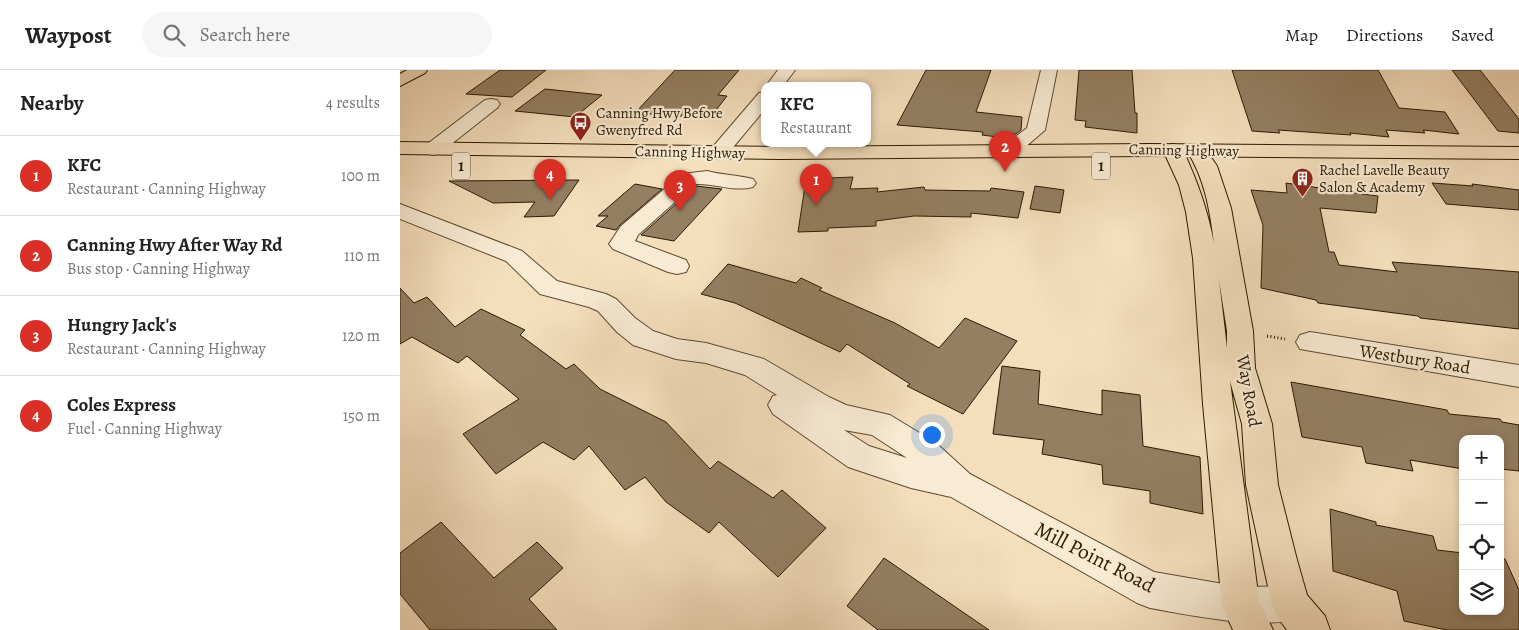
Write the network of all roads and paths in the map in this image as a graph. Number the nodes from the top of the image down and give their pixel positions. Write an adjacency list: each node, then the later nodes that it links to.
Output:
1 (419, 70): 4 (main road)
2 (788, 70): 5 (street)
3 (1049, 70): 10 (street)
4 (400, 82)
5 (778, 82)
6 (761, 102): 11 (street)
7 (490, 104): 9 (street)
8 (400, 148): 9 (main road, Canning Highway / 1)
9 (433, 148): 11 (main road, Canning Highway / 1)
10 (1009, 151): 11 (main road, Canning Highway / 1); 13 (main road, Canning Highway / 1)
11 (718, 153)
12 (1519, 153): 14 (main road, Canning Highway / 1)
13 (1177, 158): 14 (main road, Canning Highway / 1); 15 (main road, Canning Highway / 1); 22 (main road, Way Road)
14 (1202, 158): 16 (main road, Canning Highway / 1); 23 (main road, Way Road)
15 (400, 165)
16 (1519, 165)
17 (746, 183): 19 (street)
18 (400, 210): 22 (street, Mill Point Road)
19 (677, 266)
20 (1310, 342): 21 (street, Westbury Road)
21 (1519, 376)
22 (1247, 618): 23 (street, Mill Point Road)
23 (1301, 618)

